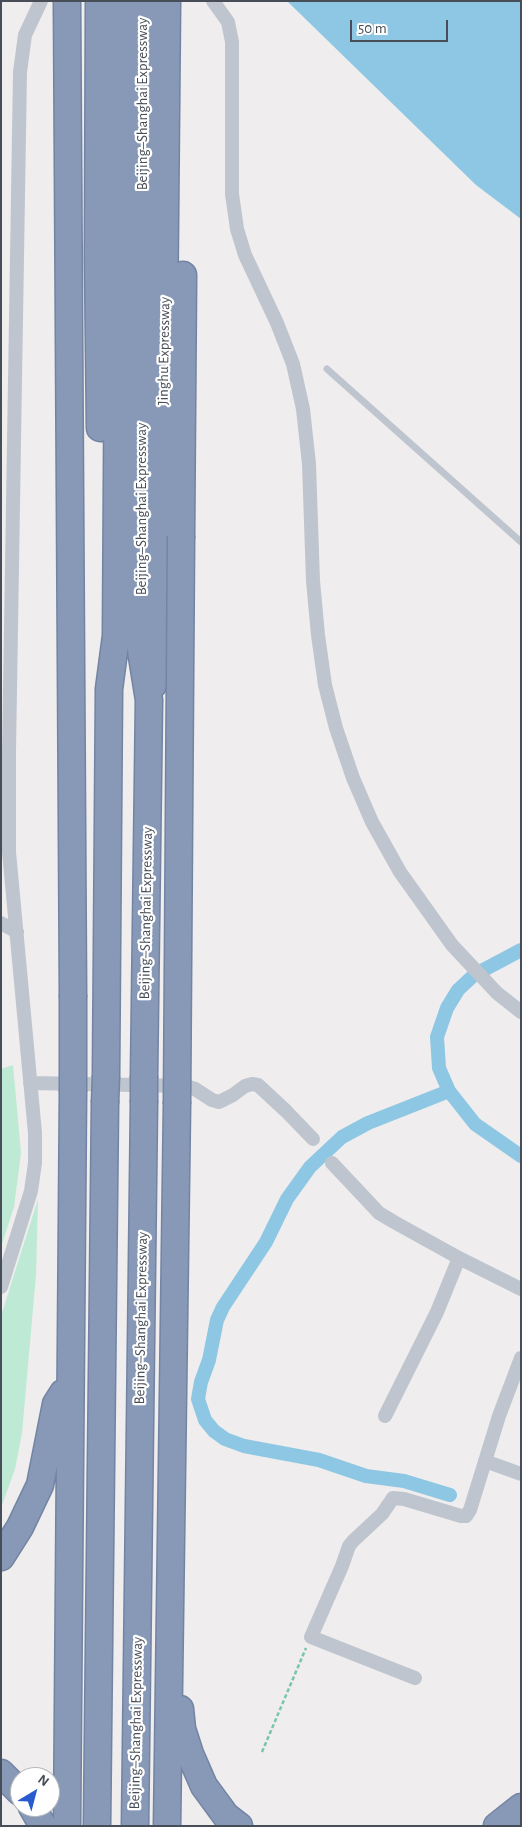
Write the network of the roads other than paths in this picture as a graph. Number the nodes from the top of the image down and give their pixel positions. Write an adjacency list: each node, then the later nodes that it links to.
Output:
1 (41, 1): 8 (street)
2 (67, 1): 17 (highway, bridge)
3 (213, 1): 9 (street)
4 (138, 9): 23 (highway, bridge); 29 (highway, Beijing–Shanghai Expressway, bridge); 31 (highway, Beijing–Shanghai Expressway, bridge)
5 (327, 369): 6 (lane)
6 (521, 542)
7 (1, 923): 8 (street)
8 (17, 932): 10 (street)
9 (521, 1012)
10 (30, 1083): 11 (street); 14 (street)
11 (313, 1139)
12 (332, 1163): 13 (street)
13 (459, 1258): 15 (street); 18 (street)
14 (1, 1287)
15 (521, 1289)
16 (521, 1358): 19 (street)
17 (71, 1377): 21 (highway); 30 (highway)
18 (385, 1416)
19 (485, 1461): 20 (street); 22 (street)
20 (521, 1474)
21 (1, 1557)
22 (415, 1678)
23 (168, 1686): 28 (highway); 32 (highway)
24 (1, 1773): 25 (highway)
25 (10, 1782)
26 (521, 1807): 33 (highway)
27 (521, 1818): 34 (highway)
28 (167, 1824)
29 (134, 1825)
30 (67, 1826)
31 (97, 1826)
32 (239, 1826)
33 (497, 1826)
34 (514, 1826)

